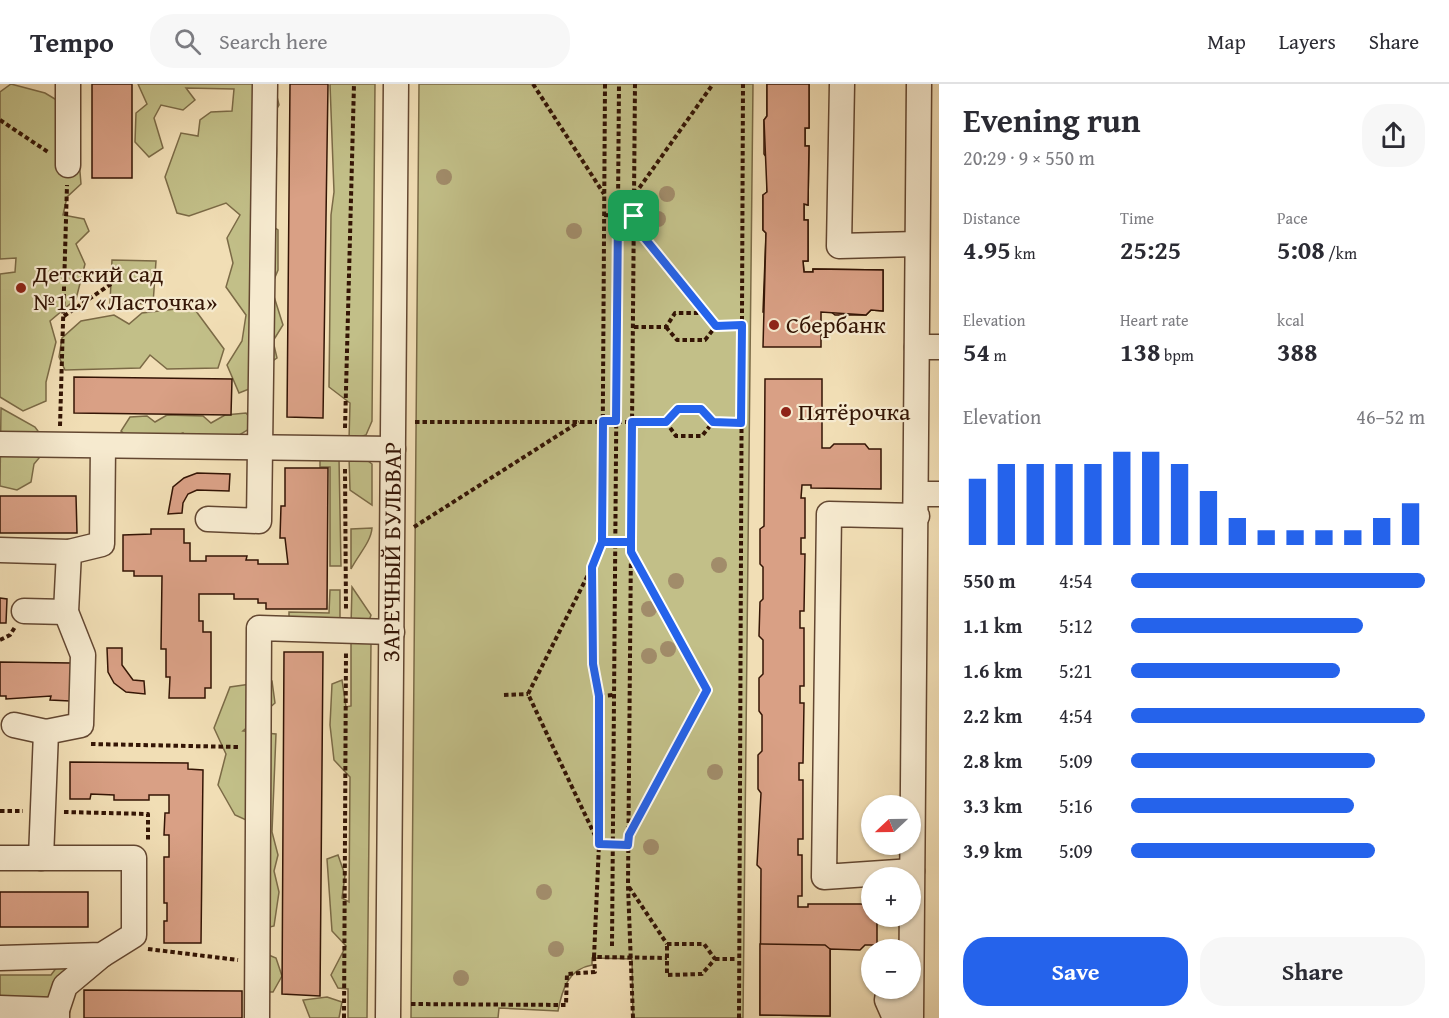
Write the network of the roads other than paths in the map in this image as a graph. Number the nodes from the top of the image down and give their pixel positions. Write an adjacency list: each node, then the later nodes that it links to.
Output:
1 (68, 84): 7 (street)
2 (265, 84): 12 (street)
3 (396, 84): 13 (street, ЗАРЕЧНЫЙ БУЛЬВАР)
4 (842, 84): 8 (street)
5 (919, 84): 6 (street)
6 (928, 161): 8 (street)
7 (68, 165)
8 (917, 244): 9 (street)
9 (928, 347): 14 (street)
10 (0, 444): 11 (street)
11 (103, 446): 12 (street); 17 (street)
12 (259, 448): 13 (street); 15 (street)
13 (393, 449): 20 (street, ЗАРЕЧНЫЙ БУЛЬВАР)
14 (924, 501): 25 (street); 26 (street)
15 (208, 519)
16 (0, 550): 17 (street)
17 (69, 552): 19 (street)
18 (24, 611): 19 (street)
19 (66, 612): 22 (street)
20 (392, 632): 34 (street); 35 (street, ЗАРЕЧНЫЙ БУЛЬВАР)
21 (14, 725): 22 (street)
22 (45, 732): 24 (street)
23 (0, 858): 24 (street)
24 (41, 858): 27 (street)
25 (912, 867)
26 (861, 874)
27 (102, 955): 28 (street); 32 (street)
28 (0, 958)
29 (887, 999): 33 (street)
30 (898, 999): 33 (street)
31 (0, 1008): 32 (street)
32 (57, 1014)
33 (893, 1017)
34 (257, 1018)
35 (388, 1018)

